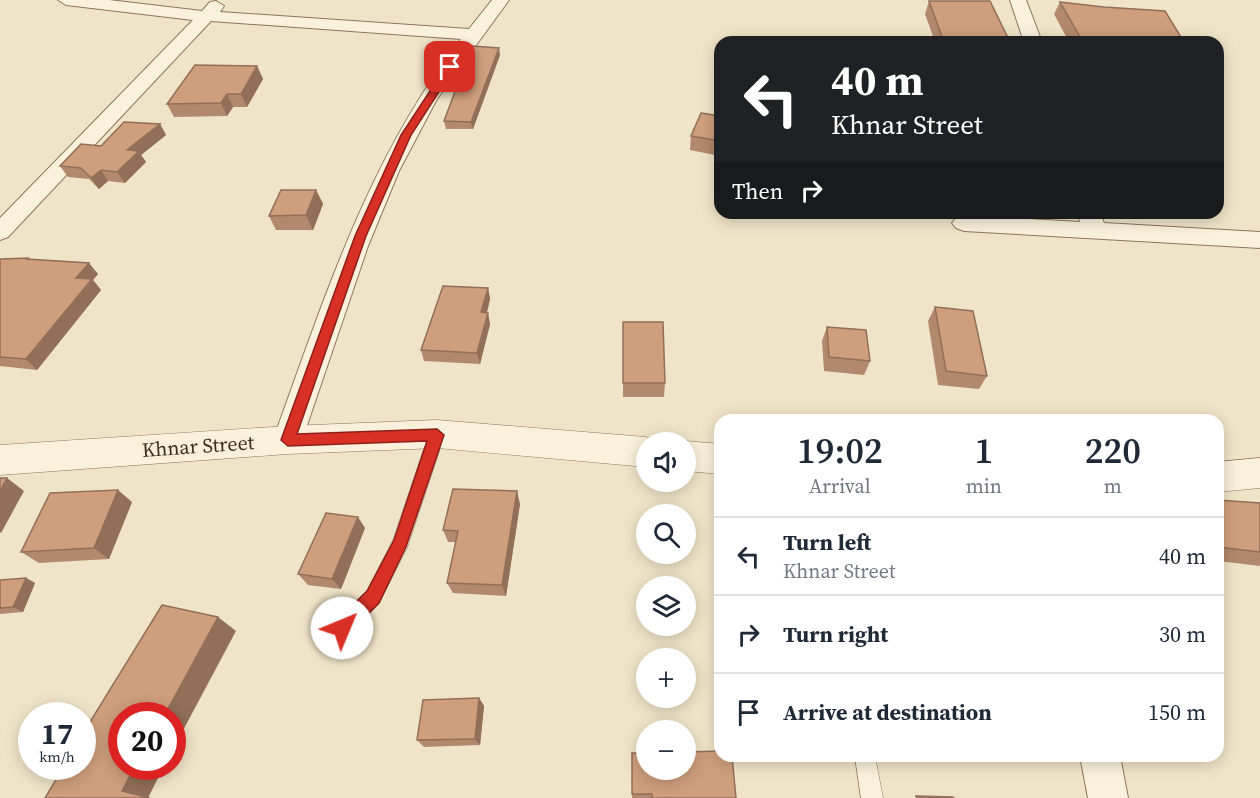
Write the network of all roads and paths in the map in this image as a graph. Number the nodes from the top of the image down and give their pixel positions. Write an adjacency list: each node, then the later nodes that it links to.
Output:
1 (223, 0): 5 (street)
2 (501, 0): 6 (street)
3 (1018, 0): 7 (street)
4 (78, 1): 5 (street)
5 (206, 16): 6 (street); 10 (street)
6 (473, 35): 13 (street)
7 (1031, 36)
8 (1092, 222): 9 (street); 11 (street)
9 (964, 223)
10 (0, 232)
11 (1260, 240)
12 (437, 435): 13 (street, Khnar Street); 14 (street, Khnar Street); 20 (lane)
13 (288, 440): 17 (street, Khnar Street)
14 (636, 451)
15 (696, 457): 16 (street)
16 (714, 458)
17 (0, 460)
18 (1260, 473): 19 (street)
19 (1224, 476)
20 (342, 628)
21 (865, 762): 23 (lane)
22 (1101, 762): 24 (street)
23 (872, 798)
24 (1108, 798)

